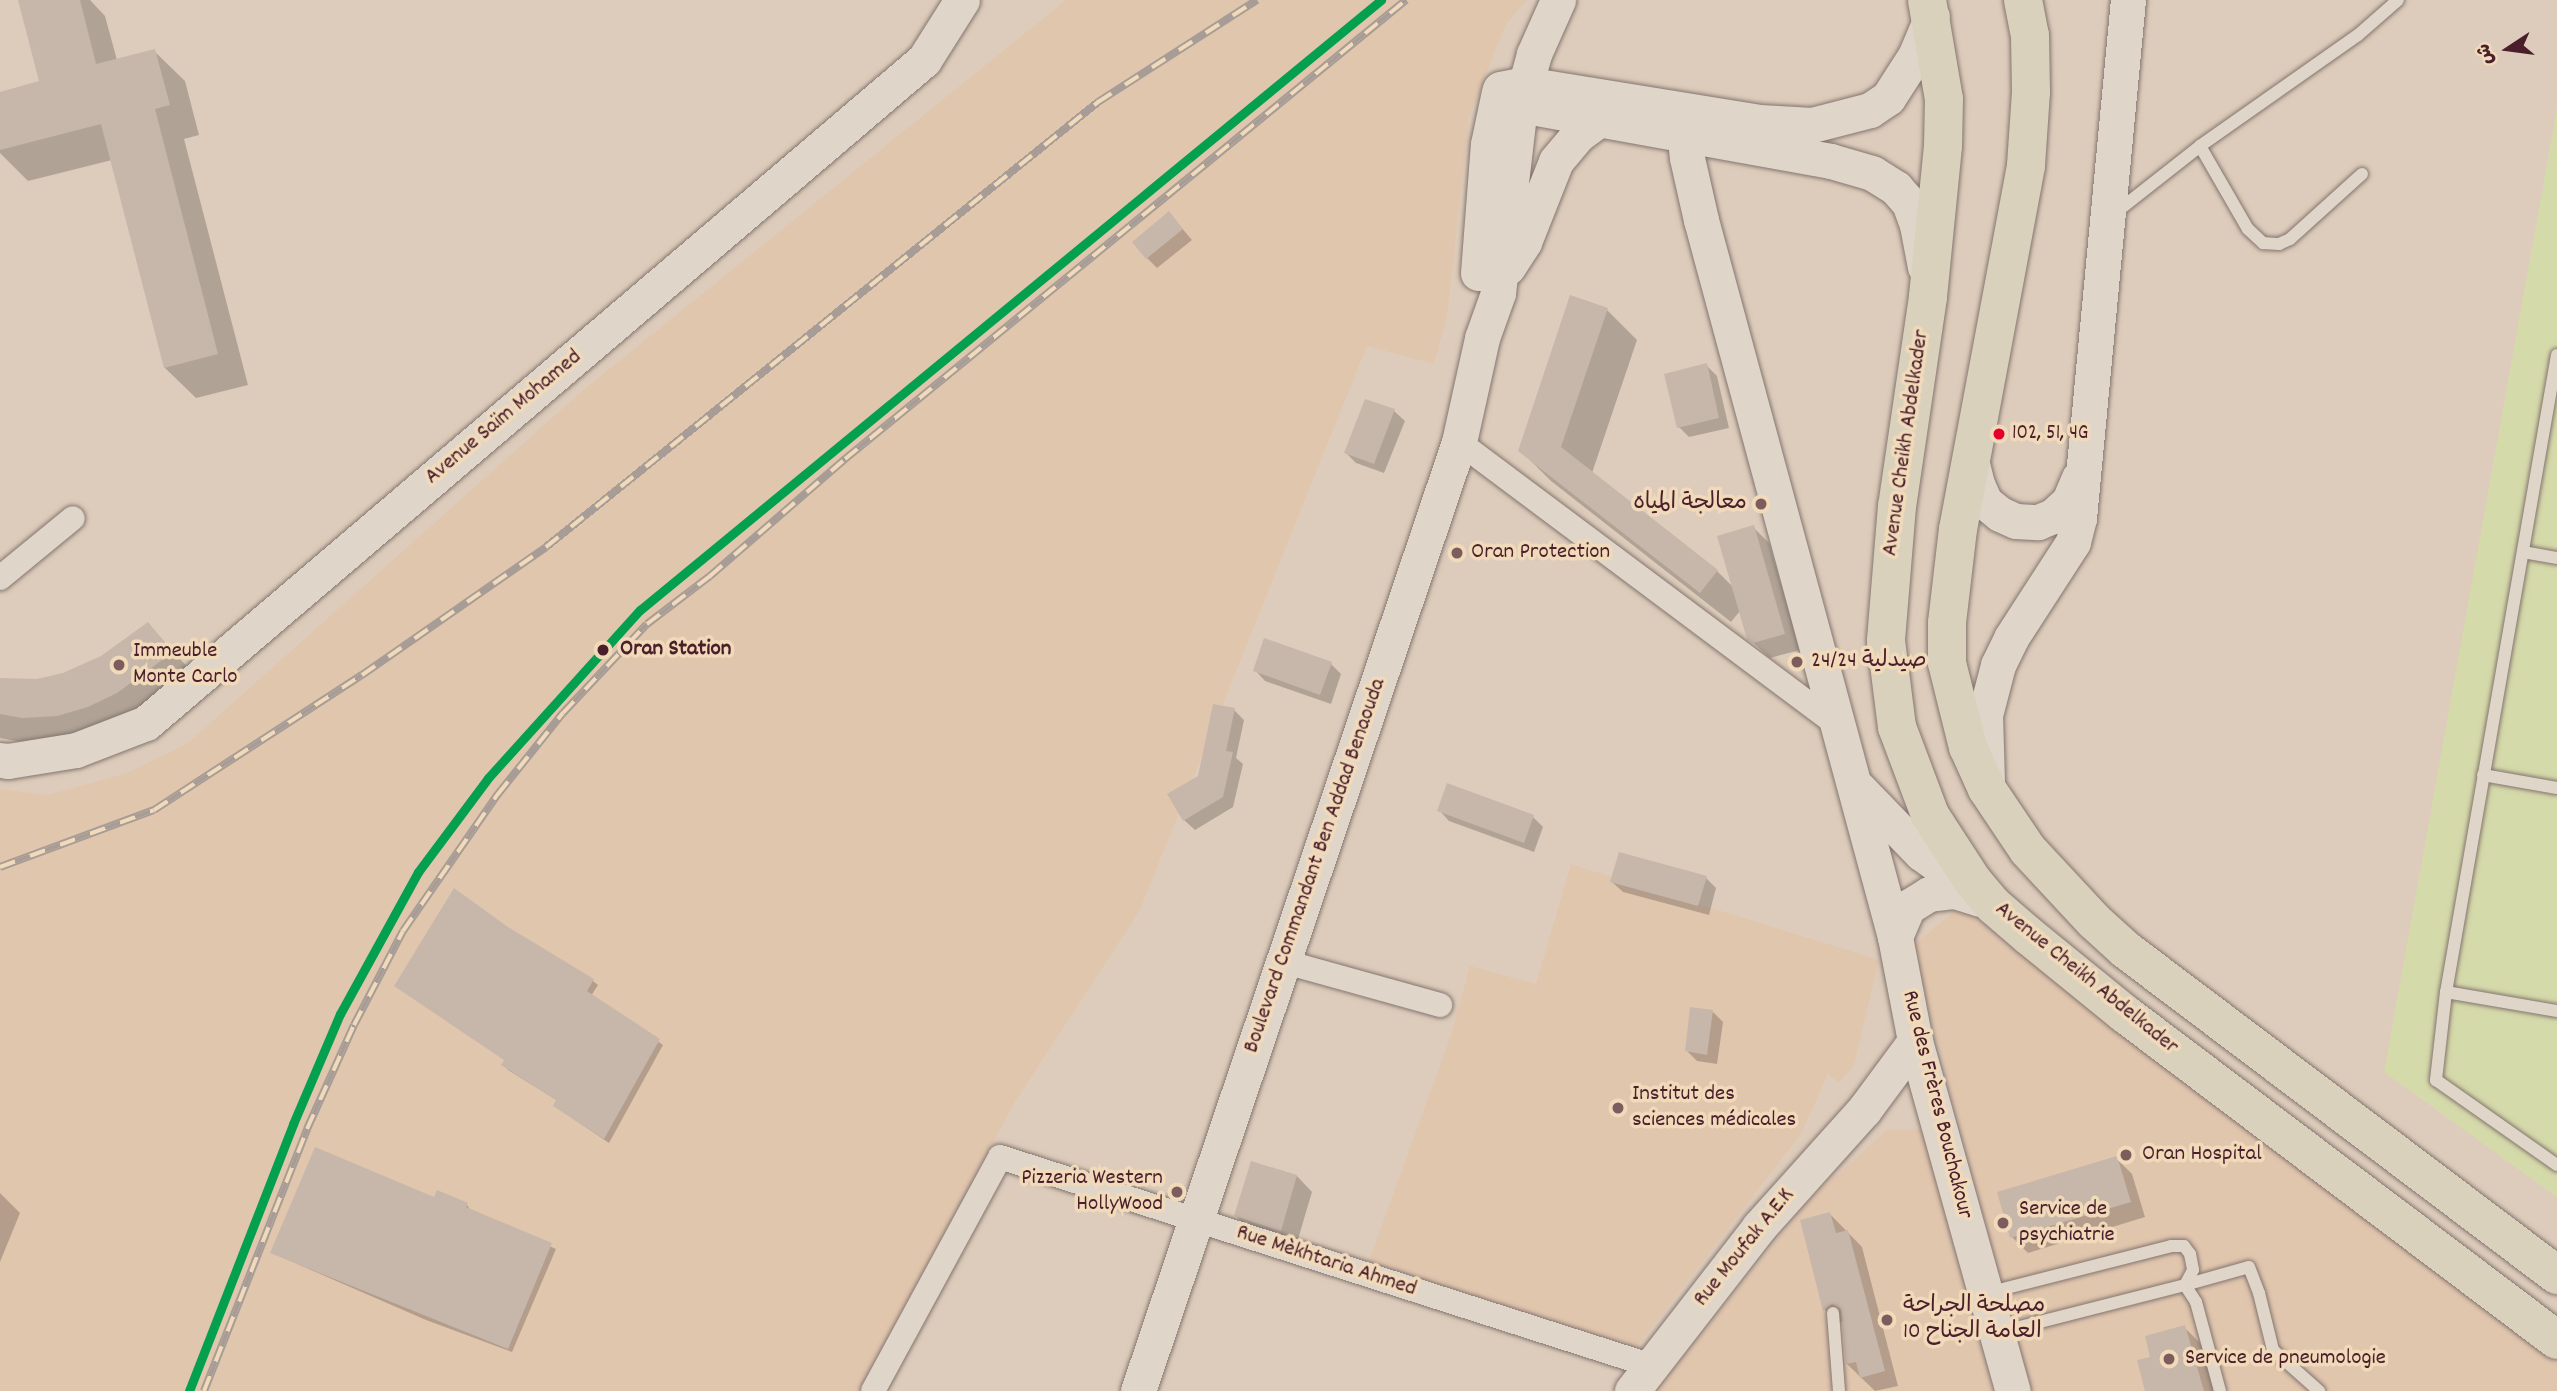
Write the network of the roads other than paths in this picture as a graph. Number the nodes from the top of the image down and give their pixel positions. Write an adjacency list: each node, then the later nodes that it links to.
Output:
1 (962, 0): 28 (street, Avenue Saïm Mohamed)
2 (1544, 0): 8 (street, Boulevard Commandant Ben Addad Benaouda)
3 (1558, 0): 8 (street, Boulevard Commandant Ben Addad Benaouda)
4 (2023, 0): 21 (main road, Avenue Cheikh Abdelkader)
5 (2128, 0): 15 (street)
6 (2398, 0): 12 (lane)
7 (1929, 8): 10 (street); 17 (main road, Avenue Cheikh Abdelkader)
8 (1515, 92): 9 (street); 10 (street); 16 (street, Boulevard Commandant Ben Addad Benaouda); 18 (street, Boulevard Commandant Ben Addad Benaouda)
9 (1597, 121): 11 (street); 16 (street)
10 (1683, 122): 11 (street); 14 (street); 17 (street)
11 (1647, 129): 14 (street)
12 (2200, 146): 13 (lane); 15 (lane)
13 (2362, 174)
14 (1695, 193): 27 (street)
15 (2109, 218): 22 (street)
16 (1501, 275): 18 (street, Boulevard Commandant Ben Addad Benaouda)
17 (1928, 297): 33 (main road, Avenue Cheikh Abdelkader)
18 (1482, 338): 20 (street, Boulevard Commandant Ben Addad Benaouda)
19 (2557, 355): 24 (lane)
20 (1459, 442): 27 (street); 35 (street, Boulevard Commandant Ben Addad Benaouda)
21 (1972, 460): 22 (street); 32 (main road, Avenue Cheikh Abdelkader)
22 (2081, 471): 32 (street)
23 (73, 519): 26 (street)
24 (2522, 552): 25 (lane); 29 (lane)
25 (2557, 558)
26 (0, 578)
27 (1837, 726): 30 (street)
28 (0, 760)
29 (2483, 775): 31 (lane); 36 (lane)
30 (1854, 782): 33 (street); 34 (street)
31 (2557, 788)
32 (1987, 789): 44 (main road, Avenue Cheikh Abdelkader)
33 (1993, 905): 34 (street); 49 (main road, Avenue Cheikh Abdelkader)
34 (1895, 937): 39 (street, Rue des Frères Bouchakour)
35 (1285, 962): 37 (street); 43 (street, Boulevard Commandant Ben Addad Benaouda)
36 (2446, 992): 38 (lane); 42 (lane)
37 (1440, 1004)
38 (2557, 1011)
39 (1916, 1041): 40 (street, Rue des Frères Bouchakour); 41 (street, Rue Moufak A.E.K)
40 (1931, 1098): 41 (street); 46 (street, Rue des Frères Bouchakour)
41 (1864, 1110): 50 (street, Rue Moufak A.E.K)
42 (2557, 1165)
43 (1194, 1219): 50 (street, Rue Mèkhtaria Ahmed); 51 (street, Rue Mèkhtaria Ahmed); 52 (street, Boulevard Commandant Ben Addad Benaouda)
44 (2555, 1263)
45 (2185, 1285): 46 (lane); 48 (lane); 55 (lane); 56 (lane)
46 (1986, 1293): 48 (street, Rue des Frères Bouchakour)
47 (1833, 1313): 53 (lane)
48 (1997, 1334): 54 (street, Rue des Frères Bouchakour)
49 (2557, 1340)
50 (1642, 1379)
51 (873, 1391)
52 (1138, 1391)
53 (1839, 1391)
54 (2013, 1391)
55 (2220, 1391)
56 (2319, 1391)

